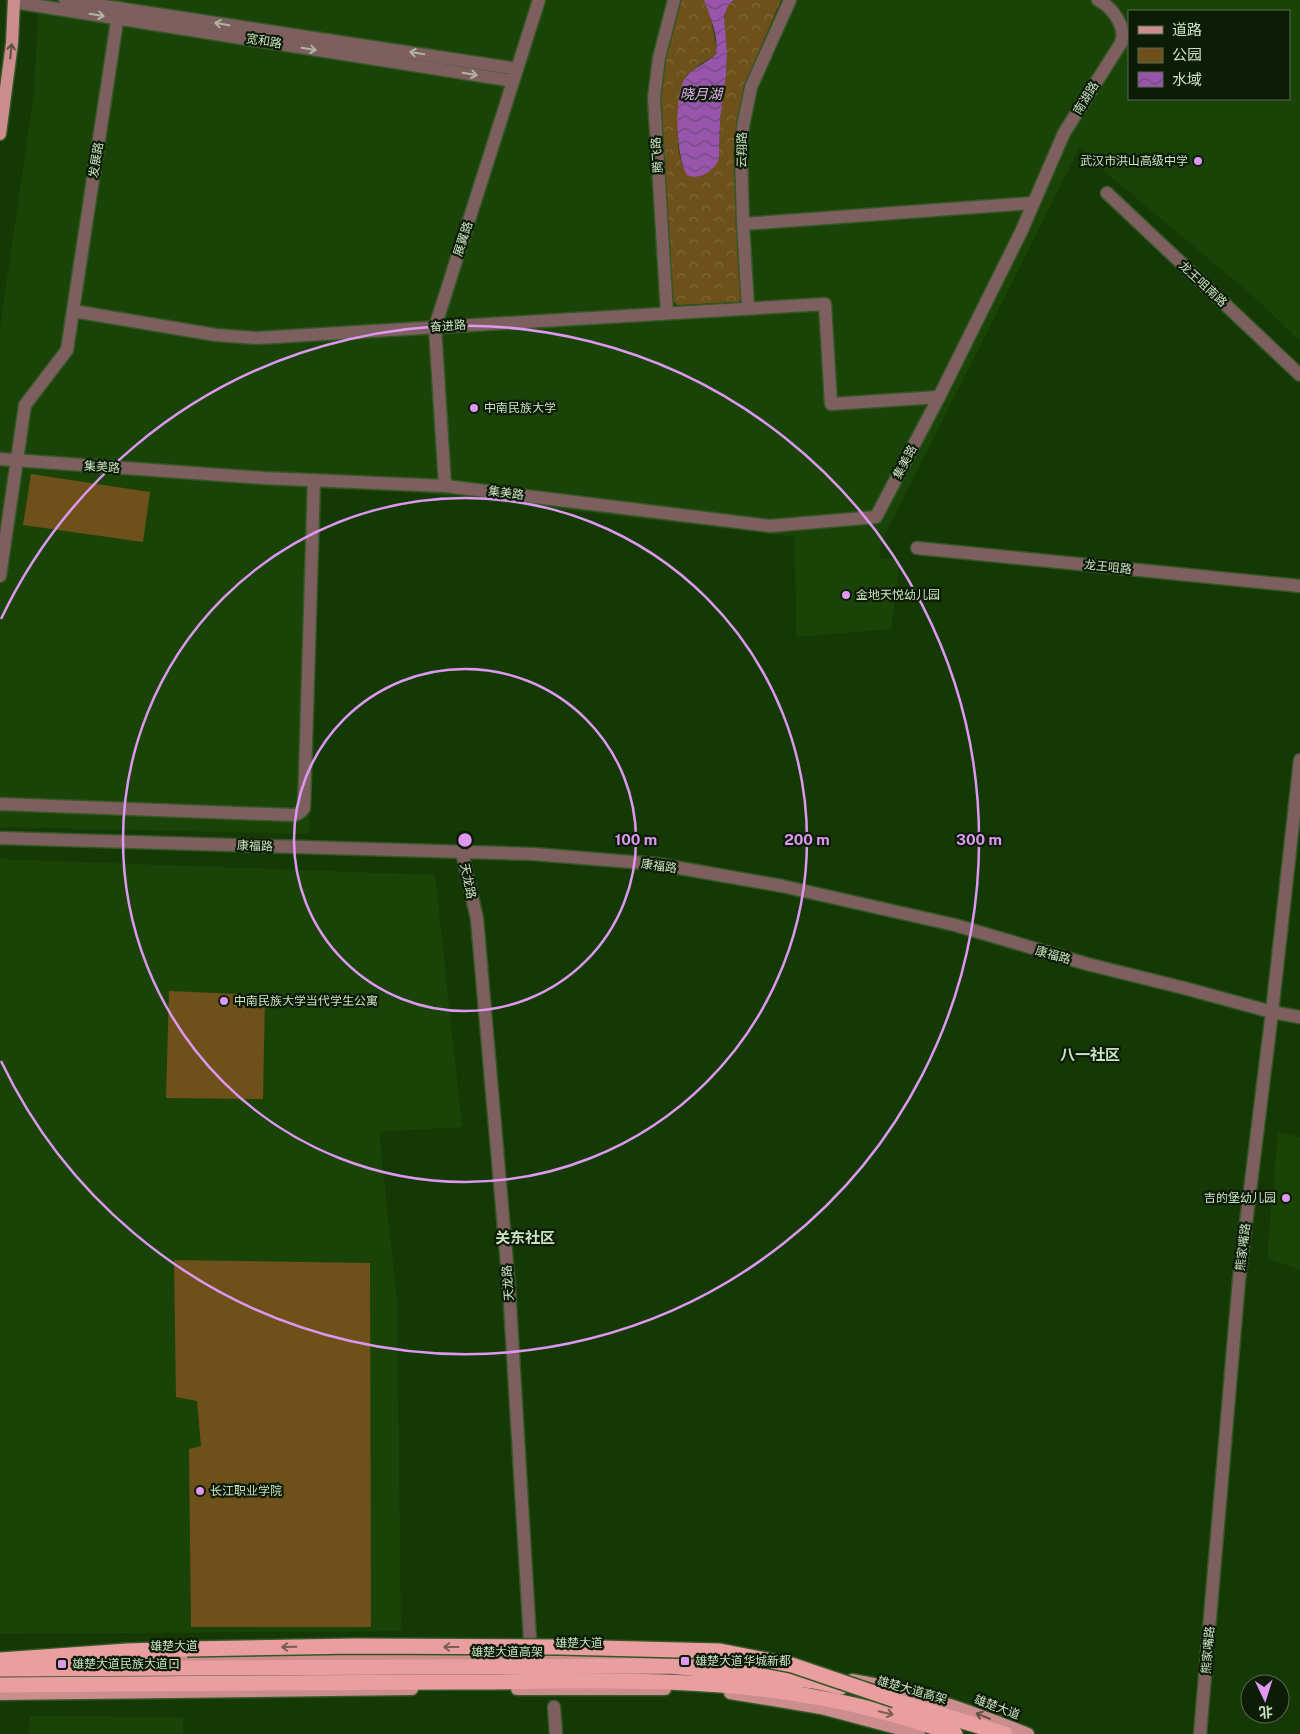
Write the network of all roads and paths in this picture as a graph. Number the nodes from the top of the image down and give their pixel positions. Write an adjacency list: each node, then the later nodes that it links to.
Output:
1 (65, 0): 7 (street, 宽和路)
2 (539, 0): 8 (street, 展翼路)
3 (674, 0): 15 (street, 腾飞路)
4 (790, 0): 12 (street, 云翔路)
5 (1098, 0): 11 (street, 南湖路)
6 (14, 1): 7 (street, 宽和路, one-way to 7); 9 (main road, one-way to 6)
7 (123, 11): 8 (street, 宽和路); 14 (street, 发展路)
8 (515, 75): 16 (street, 展翼路)
9 (0, 134)
10 (1107, 193): 17 (street, 龙王咀南路)
11 (1033, 204): 12 (street); 18 (street)
12 (743, 224): 13 (street, 云翔路)
13 (748, 308): 15 (street, 奋进路); 18 (street, 奋进路)
14 (73, 311): 16 (street, 奋进路); 20 (street, 发展路)
15 (667, 312): 16 (street, 奋进路)
16 (435, 327): 22 (street, 展翼路)
17 (1300, 375)
18 (939, 397): 22 (street, 集美路)
19 (0, 459): 20 (street, 集美路)
20 (17, 460): 21 (street, 集美路); 24 (street, 发展路)
21 (314, 480): 22 (street, 集美路); 27 (street)
22 (445, 486)
23 (917, 548): 25 (street, 龙王咀路)
24 (0, 576)
25 (1300, 586)
26 (1300, 760): 30 (street, 熊家嘴路)
27 (0, 804)
28 (0, 838): 29 (street, 康福路)
29 (462, 852): 30 (street, 康福路); 32 (street, 天龙路)
30 (1272, 1012): 31 (street, 康福路); 44 (street, 熊家嘴路)
31 (1300, 1017)
32 (530, 1657): 33 (main road, 雄楚大道); 43 (main road, 雄楚大道, one-way to 32)
33 (0, 1660): 37 (highway, one-way to 33, bridge)
34 (0, 1669): 37 (highway, 雄楚大道高架, bridge)
35 (0, 1685): 41 (highway, one-way to 41)
36 (0, 1694): 40 (main road)
37 (895, 1700): 42 (highway, 雄楚大道高架)
38 (554, 1706): 39 (street)
39 (556, 1734)
40 (919, 1734)
41 (955, 1734)
42 (1005, 1734)
43 (1028, 1734)
44 (1200, 1734)

